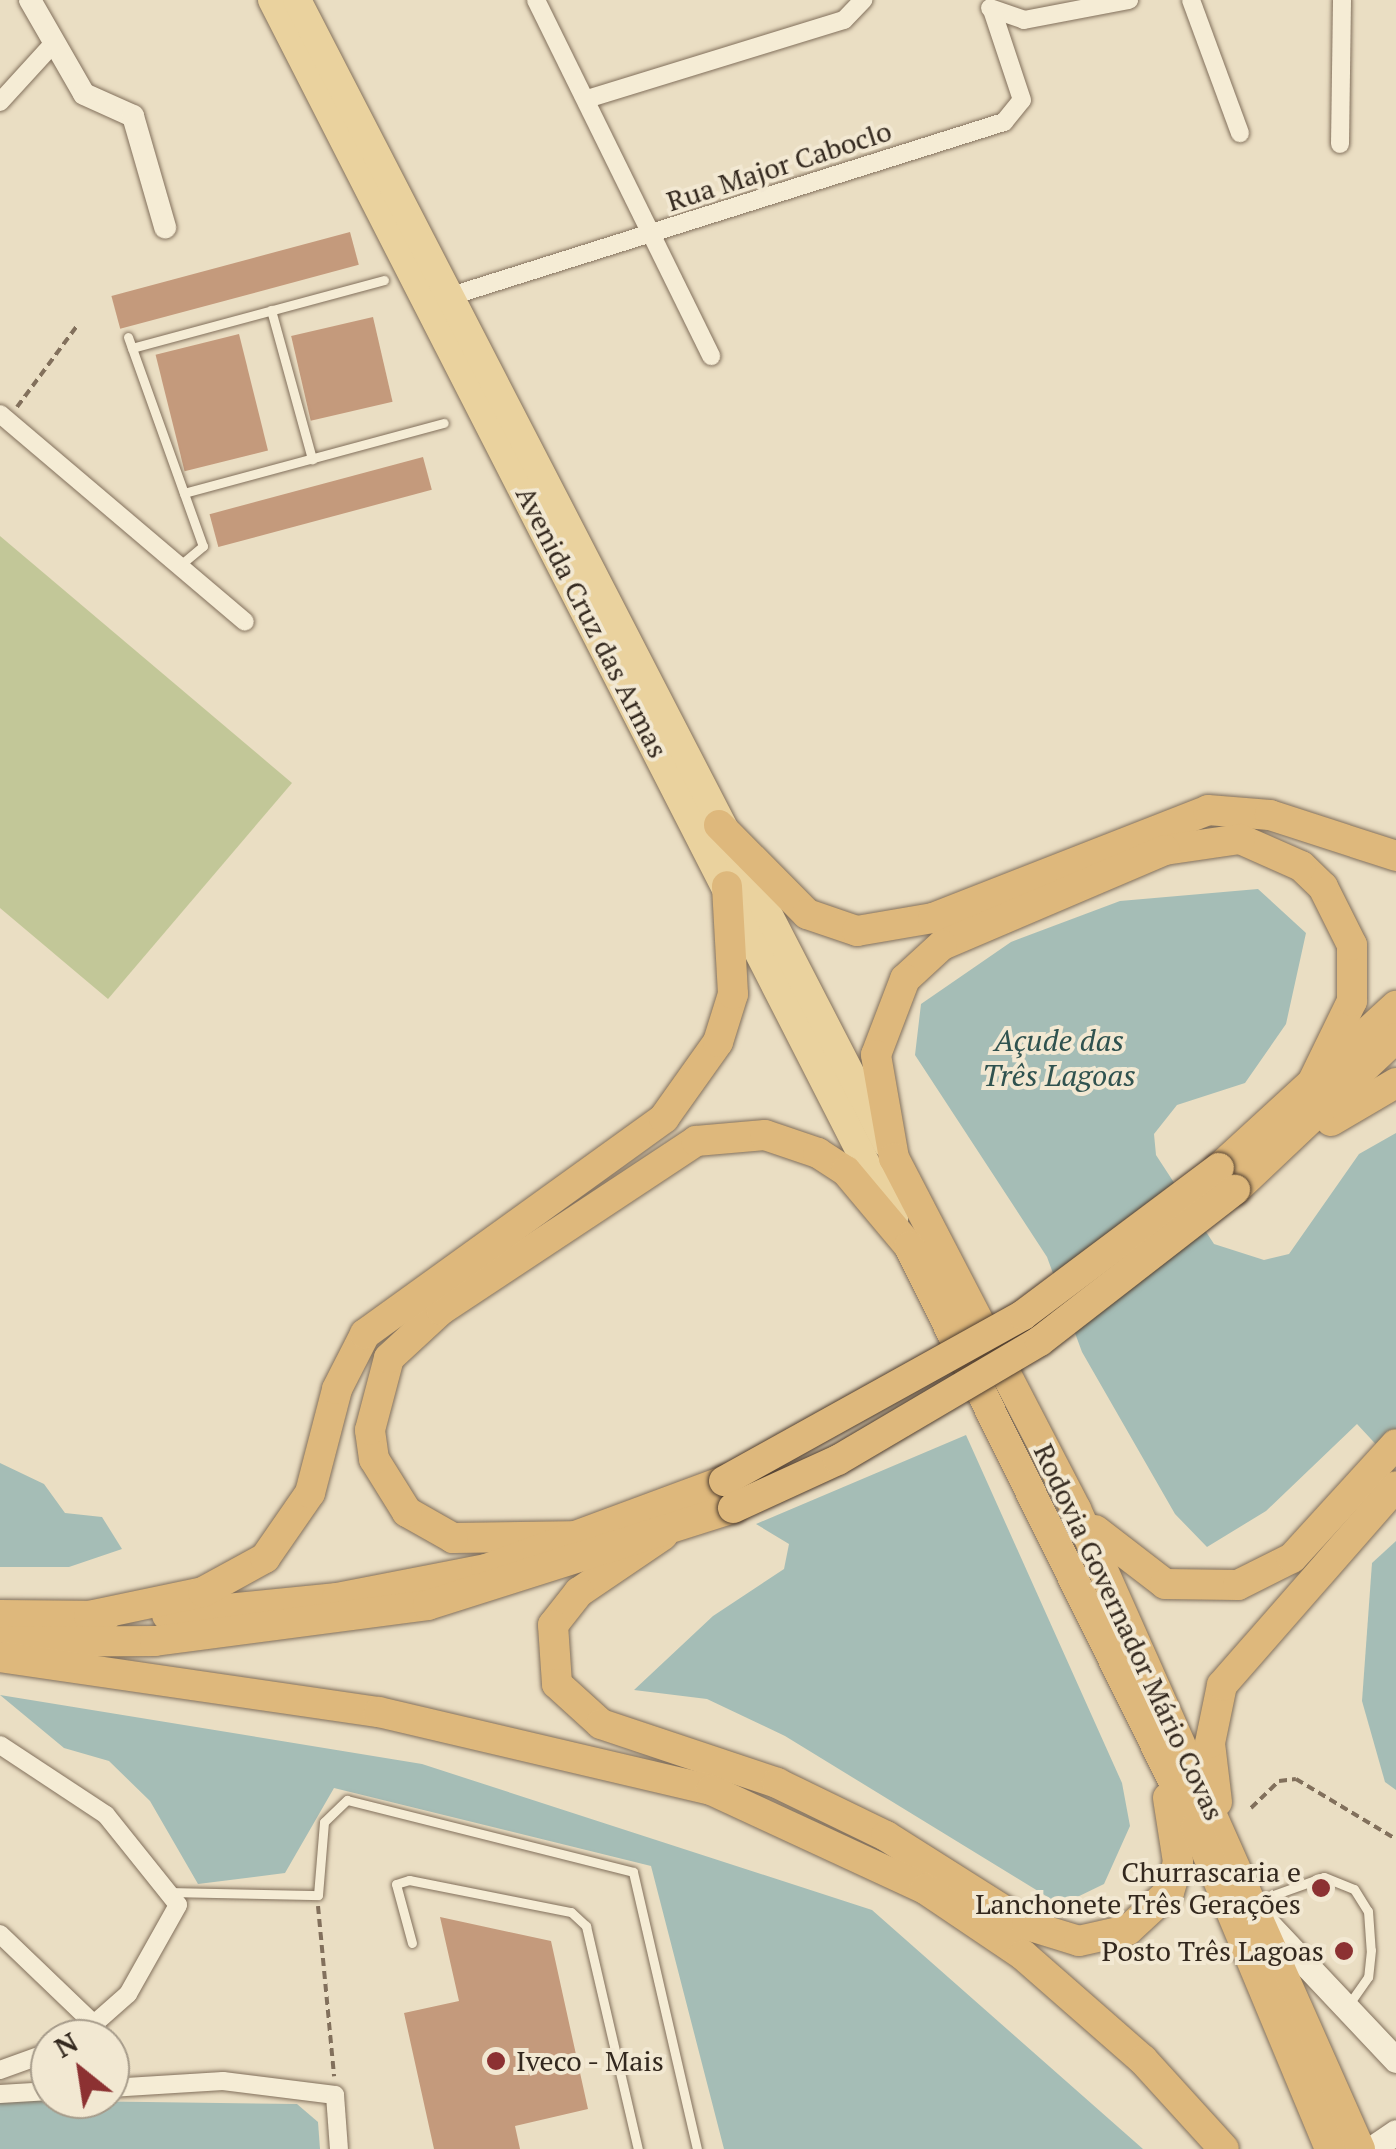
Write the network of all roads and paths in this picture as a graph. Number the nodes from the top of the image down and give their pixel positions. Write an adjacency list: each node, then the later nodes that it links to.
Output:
1 (30, 0): 10 (street)
2 (272, 0): 30 (main road, Avenida Cruz das Armas)
3 (298, 0): 18 (main road, Avenida Cruz das Armas)
4 (536, 0): 11 (street)
5 (864, 0): 11 (street)
6 (1128, 0): 9 (street)
7 (1191, 0): 13 (street)
8 (1342, 0): 14 (street)
9 (989, 5): 16 (street, Rua Major Caboclo)
10 (52, 45): 12 (street); 15 (street)
11 (587, 99): 16 (street)
12 (0, 102)
13 (1240, 133)
14 (1340, 144)
15 (165, 227)
16 (655, 234): 18 (street, Rua Major Caboclo); 21 (street)
17 (384, 280): 19 (lane)
18 (451, 296): 28 (main road, Avenida Cruz das Armas)
19 (271, 310): 24 (lane); 25 (lane)
20 (77, 326): 22 (path)
21 (711, 356)
22 (2, 421): 26 (street)
23 (444, 423): 24 (lane)
24 (312, 458): 25 (lane)
25 (184, 493): 26 (lane)
26 (179, 566): 27 (street)
27 (244, 622)
28 (719, 825): 29 (highway); 35 (main road, Avenida Cruz das Armas)
29 (1396, 856)
30 (727, 886): 38 (main road, Avenida Cruz das Armas); 45 (highway)
31 (1396, 1006): 34 (highway)
32 (1396, 1038): 36 (highway)
33 (1396, 1082): 36 (highway)
34 (1310, 1087): 35 (highway, Rodovia Governador Mário Covas); 37 (highway)
35 (894, 1158): 41 (highway, Rodovia Governador Mário Covas)
36 (1274, 1159): 37 (highway)
37 (1227, 1179): 40 (highway, bridge)
38 (908, 1246): 43 (highway); 48 (highway)
39 (1391, 1463): 41 (highway); 51 (highway)
40 (728, 1494): 42 (highway); 43 (highway)
41 (1076, 1509): 51 (highway, Rodovia Governador Mário Covas)
42 (663, 1535): 46 (highway); 48 (highway)
43 (586, 1536): 45 (highway)
44 (0, 1615): 45 (highway)
45 (89, 1616)
46 (0, 1642)
47 (0, 1657): 72 (highway)
48 (1151, 1737): 73 (highway)
49 (0, 1745): 53 (street)
50 (1252, 1808): 52 (path)
51 (1220, 1830): 55 (highway, Rodovia Governador Mário Covas)
52 (1396, 1839)
53 (173, 1892): 54 (lane); 60 (street)
54 (318, 1895): 67 (path); 71 (lane)
55 (1257, 1909): 58 (main road); 58 (lane); 74 (highway, Rodovia Governador Mário Covas)
56 (0, 1934): 59 (street)
57 (412, 1942): 70 (lane)
58 (1349, 2004): 62 (main road)
59 (88, 2019)
60 (102, 2019)
61 (30, 2059): 63 (street)
62 (1396, 2060)
63 (0, 2070)
64 (130, 2087): 67 (street)
65 (30, 2092): 66 (street)
66 (0, 2094)
67 (335, 2096): 69 (street)
68 (1396, 2132): 75 (main road)
69 (339, 2149)
70 (638, 2149)
71 (697, 2149)
72 (1224, 2149)
73 (1330, 2149)
74 (1360, 2149)
75 (1372, 2149)

